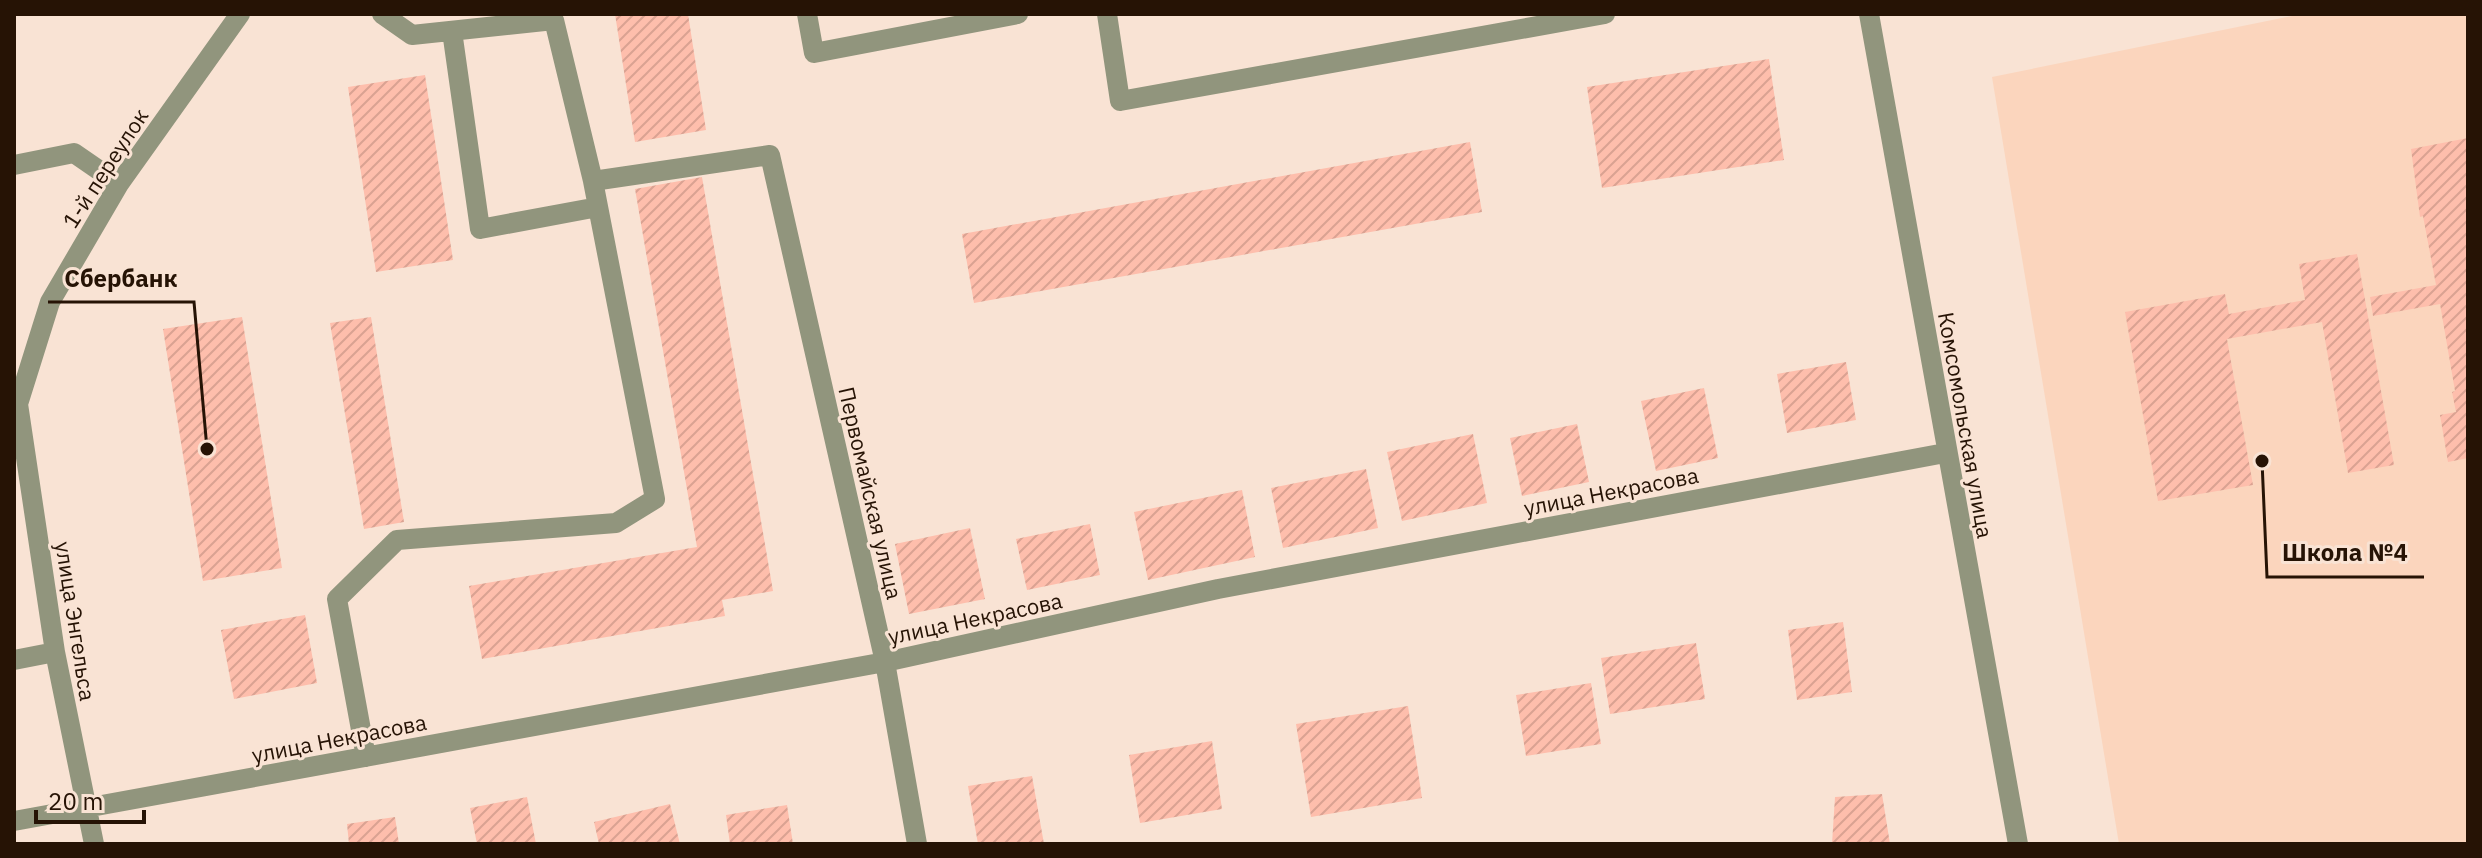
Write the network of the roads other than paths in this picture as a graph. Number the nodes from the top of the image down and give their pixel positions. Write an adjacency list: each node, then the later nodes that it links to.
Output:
1 (240, 14): 11 (street, 1-й переулок)
2 (382, 14): 8 (street)
3 (807, 14): 4 (street)
4 (1018, 14)
5 (1107, 14): 6 (street)
6 (1605, 14)
7 (1869, 14): 14 (street, Комсомольская улица)
8 (452, 31): 10 (street); 12 (street)
9 (14, 165): 11 (street)
10 (593, 181): 12 (street); 17 (street, Первомайская улица)
11 (119, 184): 13 (street, 1-й переулок)
12 (598, 207): 18 (street)
13 (16, 401): 15 (street, улица Энгельса)
14 (1945, 453): 17 (street, улица Некрасова); 23 (street, Комсомольская улица)
15 (55, 652): 16 (street); 19 (street, улица Энгельса)
16 (14, 660)
17 (885, 662): 18 (street, улица Некрасова); 22 (street, Первомайская улица)
18 (366, 757): 19 (street, улица Некрасова)
19 (87, 809): 20 (street, улица Некрасова); 21 (street, улица Энгельса)
20 (14, 821)
21 (94, 844)
22 (917, 844)
23 (2018, 844)

